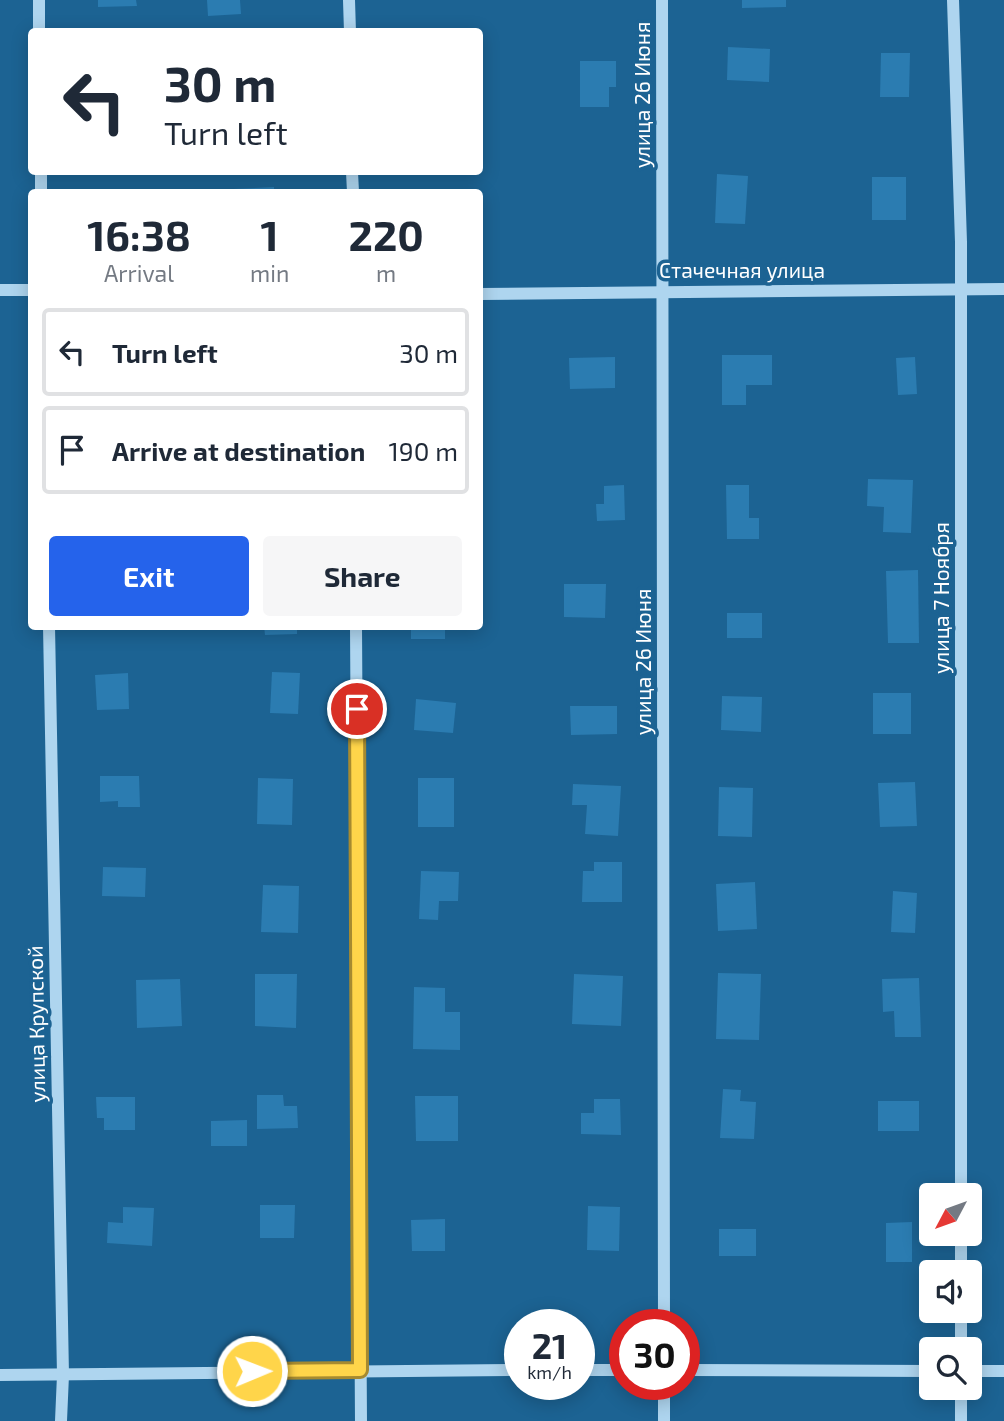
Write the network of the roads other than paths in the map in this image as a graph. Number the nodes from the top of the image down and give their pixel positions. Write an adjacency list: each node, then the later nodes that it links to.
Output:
1 (39, 0): 5 (street)
2 (349, 0): 6 (street)
3 (662, 0): 11 (street, улица 26 Июня)
4 (953, 0): 7 (street, улица 7 Ноября)
5 (39, 28)
6 (349, 28)
7 (961, 289): 8 (street, Стачечная улица); 11 (street, Стачечная улица); 15 (street, улица 7 Ноября)
8 (1004, 289)
9 (0, 290): 10 (street)
10 (28, 290)
11 (662, 291): 12 (street, Стачечная улица); 16 (street, улица 26 Июня)
12 (483, 294)
13 (49, 630): 23 (street, улица Крупской)
14 (356, 630): 17 (street)
15 (961, 1183)
16 (664, 1309)
17 (360, 1370): 18 (street); 23 (street); 28 (street)
18 (504, 1370)
19 (700, 1370): 20 (street)
20 (919, 1371)
21 (982, 1371): 22 (street)
22 (1004, 1371)
23 (63, 1375): 24 (street); 27 (street, улица Крупской)
24 (0, 1376)
25 (664, 1400): 29 (street)
26 (961, 1400): 30 (street)
27 (61, 1421)
28 (361, 1421)
29 (664, 1421)
30 (961, 1421)

